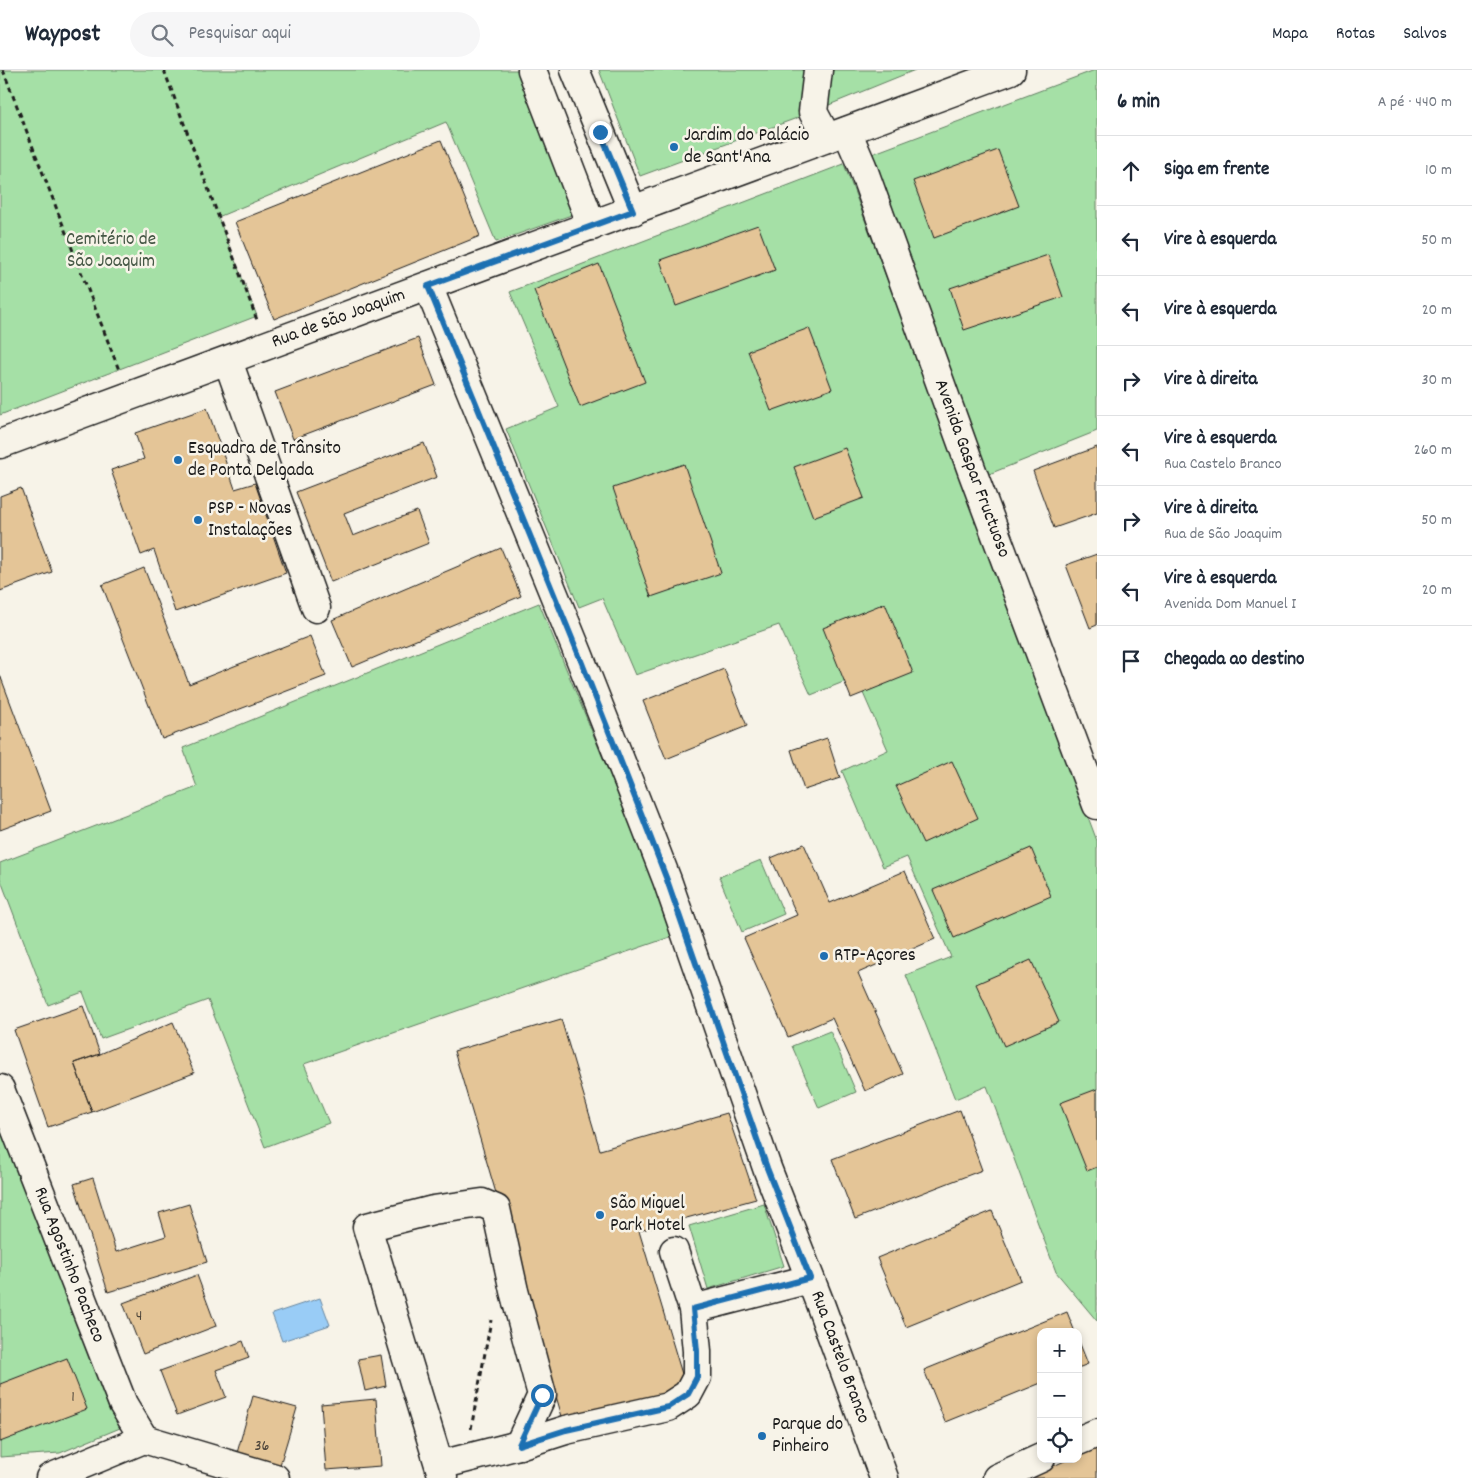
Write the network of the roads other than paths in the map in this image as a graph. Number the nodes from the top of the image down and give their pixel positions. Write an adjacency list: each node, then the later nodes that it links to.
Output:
1 (532, 70): 7 (street)
2 (575, 70): 6 (street)
3 (818, 70): 5 (street, Avenida Gaspar Fructuoso)
4 (1011, 70): 5 (street, Rua de São Joaquim)
5 (837, 135): 6 (street, Rua de São Joaquim); 12 (street, Avenida Gaspar Fructuoso)
6 (633, 211): 7 (street, Rua de São Joaquim)
7 (592, 226): 8 (street, Rua de São Joaquim)
8 (428, 286): 9 (street, Rua de São Joaquim); 15 (street, Rua Castelo Branco)
9 (228, 360): 10 (street, Rua de São Joaquim); 11 (street)
10 (0, 444)
11 (316, 608)
12 (1097, 806)
13 (0, 1089): 18 (street, Rua Agostinho Pacheco)
14 (674, 1251): 16 (street)
15 (810, 1278): 16 (street); 25 (street, Rua Castelo Branco)
16 (693, 1309): 20 (street)
17 (1097, 1433): 19 (street)
18 (144, 1439): 23 (street); 24 (street)
19 (1082, 1439)
20 (519, 1445): 22 (street); 22 (street)
21 (1037, 1460): 26 (street)
22 (450, 1468)
23 (62, 1476)
24 (275, 1478)
25 (884, 1478)
26 (997, 1478)

